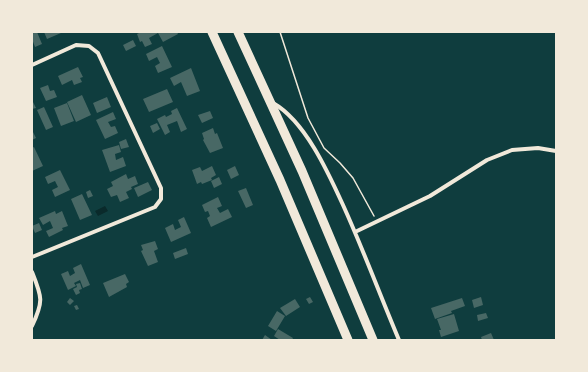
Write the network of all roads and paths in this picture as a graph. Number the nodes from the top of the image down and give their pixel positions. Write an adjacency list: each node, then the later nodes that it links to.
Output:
1 (212, 32): 12 (main road)
2 (238, 32): 5 (main road)
3 (280, 32): 7 (path)
4 (32, 65): 9 (street)
5 (270, 101): 8 (street); 13 (main road)
6 (556, 152): 7 (street)
7 (377, 222): 8 (street)
8 (355, 232): 14 (street)
9 (32, 257)
10 (32, 272): 11 (street)
11 (32, 326)
12 (348, 340)
13 (372, 340)
14 (398, 340)

